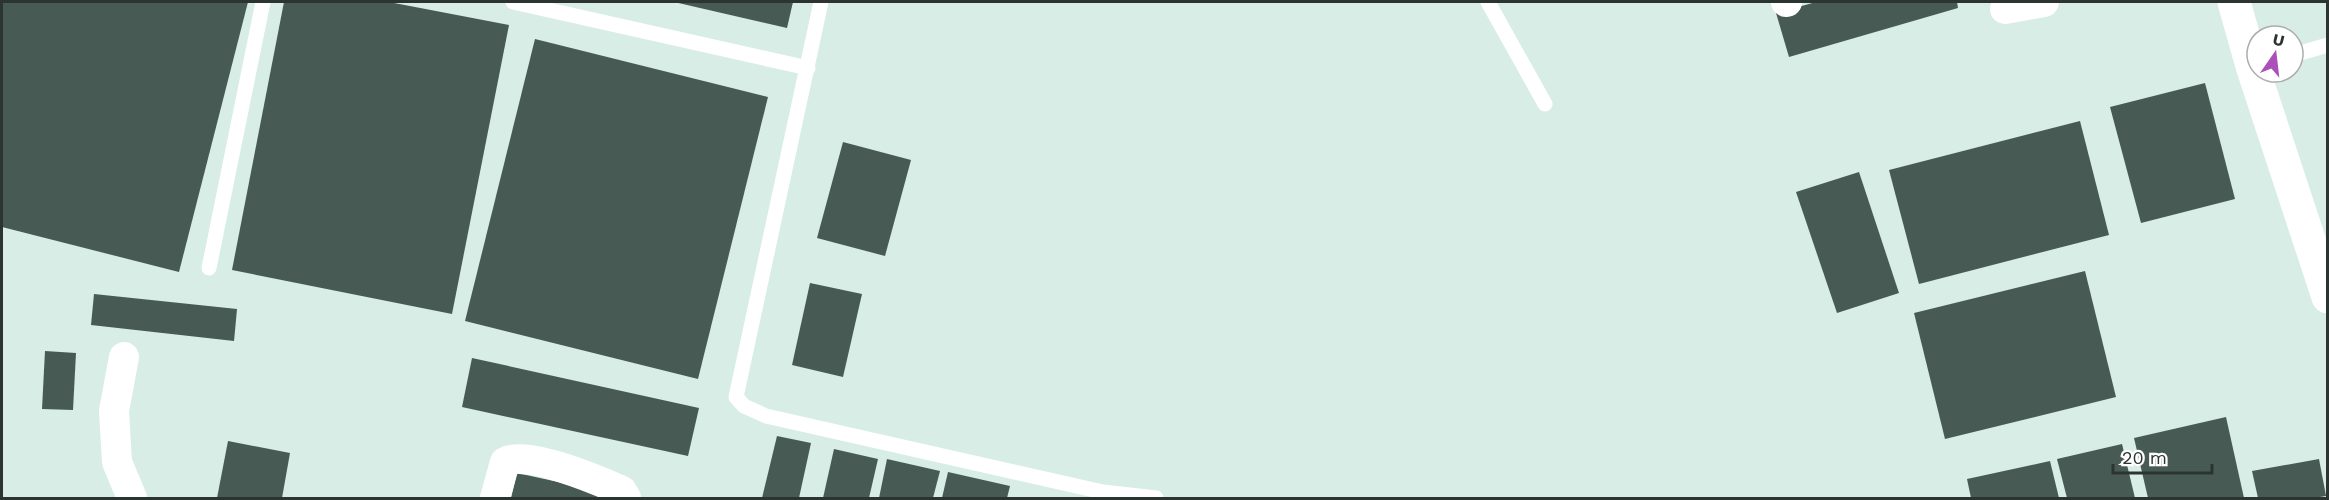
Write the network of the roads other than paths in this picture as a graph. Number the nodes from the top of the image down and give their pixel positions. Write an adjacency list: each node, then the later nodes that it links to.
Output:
1 (263, 2): 15 (lane)
2 (513, 2): 7 (lane)
3 (821, 2): 12 (lane)
4 (1488, 2): 14 (lane)
5 (2044, 2): 8 (street)
6 (2234, 2): 9 (main road)
7 (534, 4): 12 (lane)
8 (2005, 9)
9 (2245, 36)
10 (2328, 45): 11 (lane)
11 (2305, 52)
12 (808, 68): 21 (lane)
13 (2261, 84): 16 (main road)
14 (1545, 104)
15 (209, 268)
16 (2328, 297)
17 (124, 357): 18 (street)
18 (132, 498)
19 (495, 498): 20 (street)
20 (626, 498)
21 (1156, 498)

